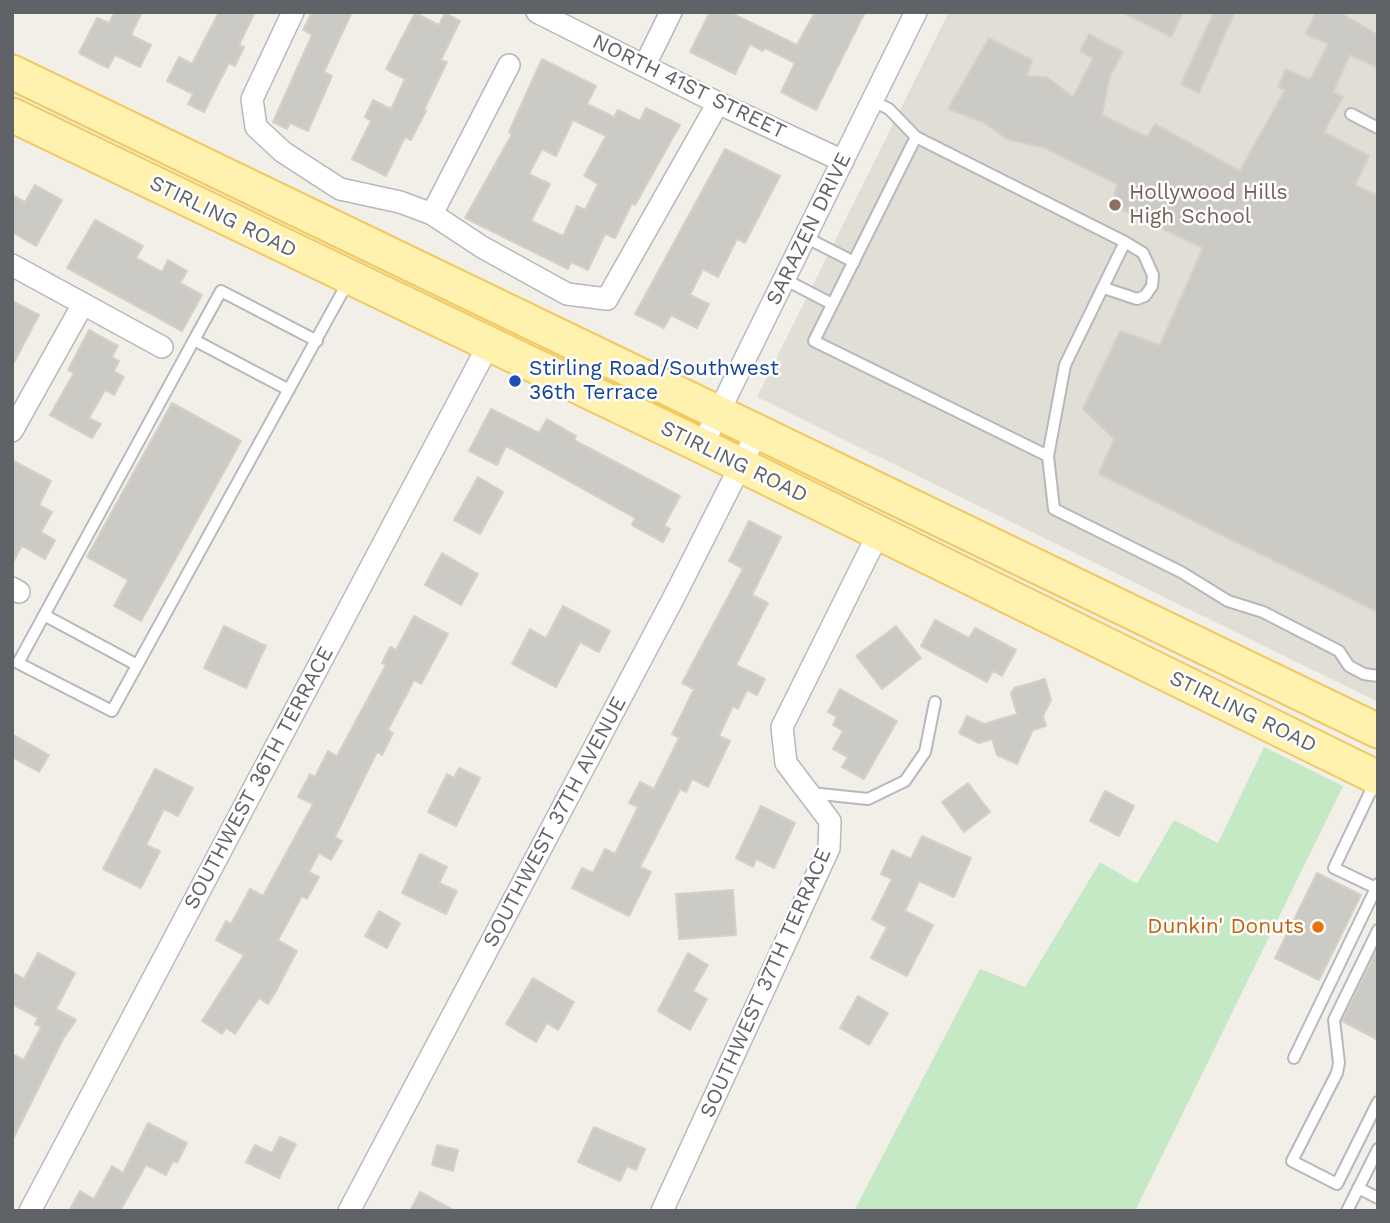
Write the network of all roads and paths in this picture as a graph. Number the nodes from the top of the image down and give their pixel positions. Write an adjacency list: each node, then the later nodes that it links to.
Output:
1 (293, 12): 15 (street)
2 (537, 12): 6 (street, NORTH 41ST STREET)
3 (671, 12): 6 (street)
4 (916, 12): 8 (street, SARAZEN DRIVE)
5 (509, 65): 15 (street)
6 (645, 65): 9 (street, NORTH 41ST STREET)
7 (12, 72): 30 (main road, STIRLING ROAD)
8 (873, 101): 13 (lane); 14 (street, SARAZEN DRIVE)
9 (718, 103): 14 (street, NORTH 41ST STREET); 15 (street)
10 (1351, 114): 12 (lane)
11 (12, 115): 20 (main road, STIRLING ROAD)
12 (1378, 128)
13 (916, 137): 17 (lane); 18 (lane)
14 (843, 161): 16 (street, SARAZEN DRIVE)
15 (432, 214)
16 (805, 237): 18 (lane); 21 (street, SARAZEN DRIVE)
17 (1125, 242): 22 (lane); 22 (lane)
18 (854, 262): 24 (lane)
19 (12, 265): 23 (street)
20 (349, 278): 26 (lane); 27 (main road, STIRLING ROAD)
21 (784, 279): 24 (lane); 30 (street, SARAZEN DRIVE)
22 (1104, 288): 34 (lane)
23 (83, 304): 28 (street); 31 (street)
24 (832, 304): 34 (lane)
25 (194, 340): 26 (lane); 29 (lane); 37 (lane)
26 (317, 341): 29 (lane)
27 (489, 344): 33 (main road, STIRLING ROAD); 51 (street, SOUTHWEST 36TH TERRACE)
28 (162, 347)
29 (289, 390): 38 (lane)
30 (719, 412): 32 (main road, STIRLING ROAD); 33 (street, SARAZEN DRIVE)
31 (12, 431)
32 (758, 431): 35 (street, SOUTHWEST 37TH AVENUE); 41 (main road, STIRLING ROAD)
33 (702, 446): 35 (main road, STIRLING ROAD)
34 (1048, 456): 39 (lane)
35 (741, 465): 36 (main road, STIRLING ROAD); 52 (street, SOUTHWEST 37TH AVENUE)
36 (879, 532): 42 (main road, STIRLING ROAD); 43 (street, SOUTHWEST 37TH TERRACE)
37 (44, 615): 38 (lane); 38 (lane)
38 (137, 665)
39 (1378, 676)
40 (935, 702): 43 (lane)
41 (1378, 731)
42 (1378, 778): 44 (lane)
43 (808, 793): 53 (street, SOUTHWEST 37TH TERRACE)
44 (1377, 886): 46 (lane)
45 (1378, 930): 47 (lane)
46 (1294, 1058)
47 (1378, 1102)
48 (1378, 1149): 49 (lane)
49 (1358, 1188): 50 (lane); 54 (lane)
50 (1378, 1198)
51 (30, 1211)
52 (349, 1211)
53 (662, 1211)
54 (1347, 1211)

